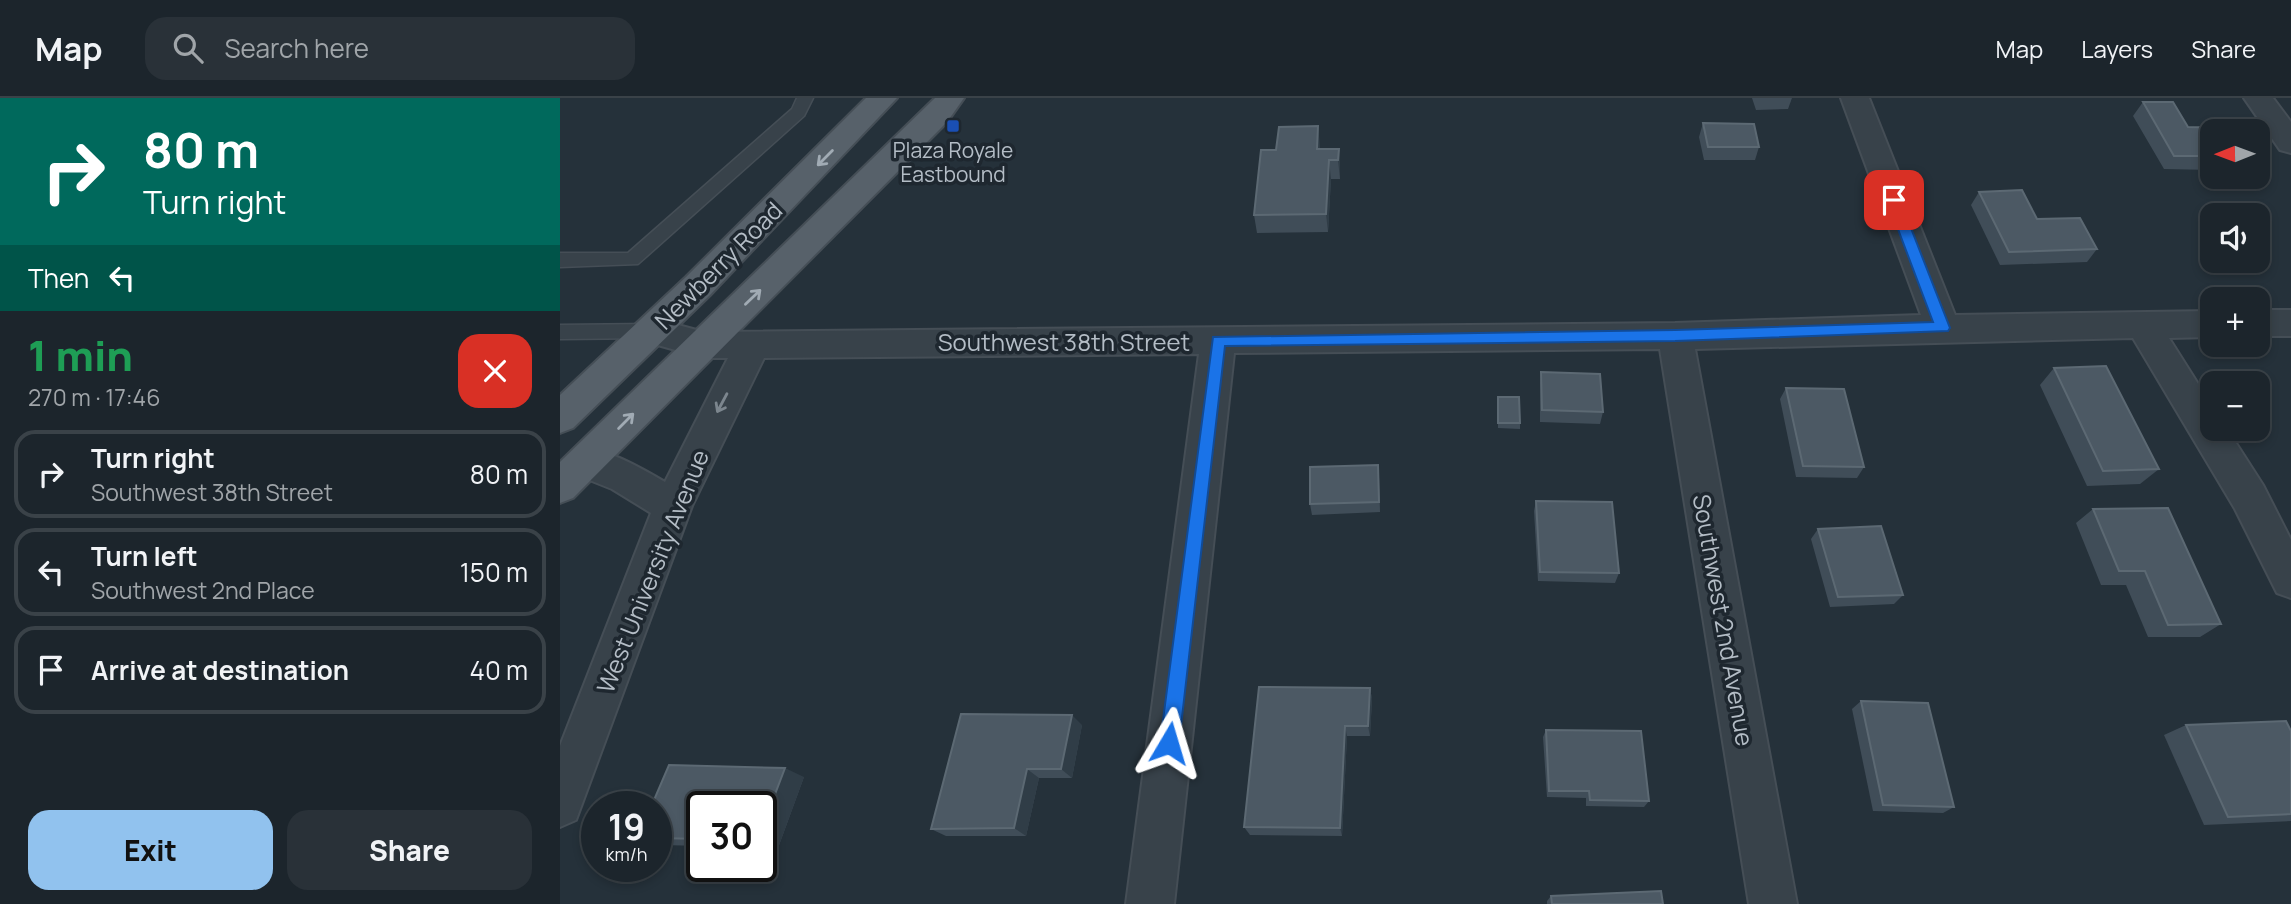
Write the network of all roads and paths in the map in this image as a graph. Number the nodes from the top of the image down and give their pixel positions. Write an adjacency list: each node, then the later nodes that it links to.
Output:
1 (805, 98): 7 (lane)
2 (950, 98): 18 (main road, one-way to 2)
3 (1855, 98): 12 (street)
4 (2258, 98): 6 (street)
5 (878, 104): 13 (main road, Newberry Road, one-way to 13)
6 (2291, 144)
7 (560, 260)
8 (2270, 323): 9 (street)
9 (2291, 323)
10 (2143, 324): 11 (street, Southwest 38th Street); 12 (street, Southwest 38th Street); 22 (street)
11 (2200, 324)
12 (1942, 328): 15 (street, Southwest 38th Street)
13 (652, 331): 14 (lane); 18 (street, Southwest 38th Street); 19 (main road, Newberry Road)
14 (560, 332)
15 (1675, 336): 16 (street, Southwest 38th Street); 25 (street, Southwest 2nd Avenue)
16 (1219, 341): 17 (street, Southwest 38th Street); 24 (street)
17 (754, 343): 18 (street, Southwest 38th Street); 21 (street, West University Avenue, one-way to 21)
18 (704, 345): 20 (main road, Newberry Road, one-way to 18)
19 (560, 418)
20 (572, 475): 21 (street)
21 (673, 506): 23 (street, West University Avenue)
22 (2291, 580)
23 (560, 804)
24 (1150, 904)
25 (1773, 904)

